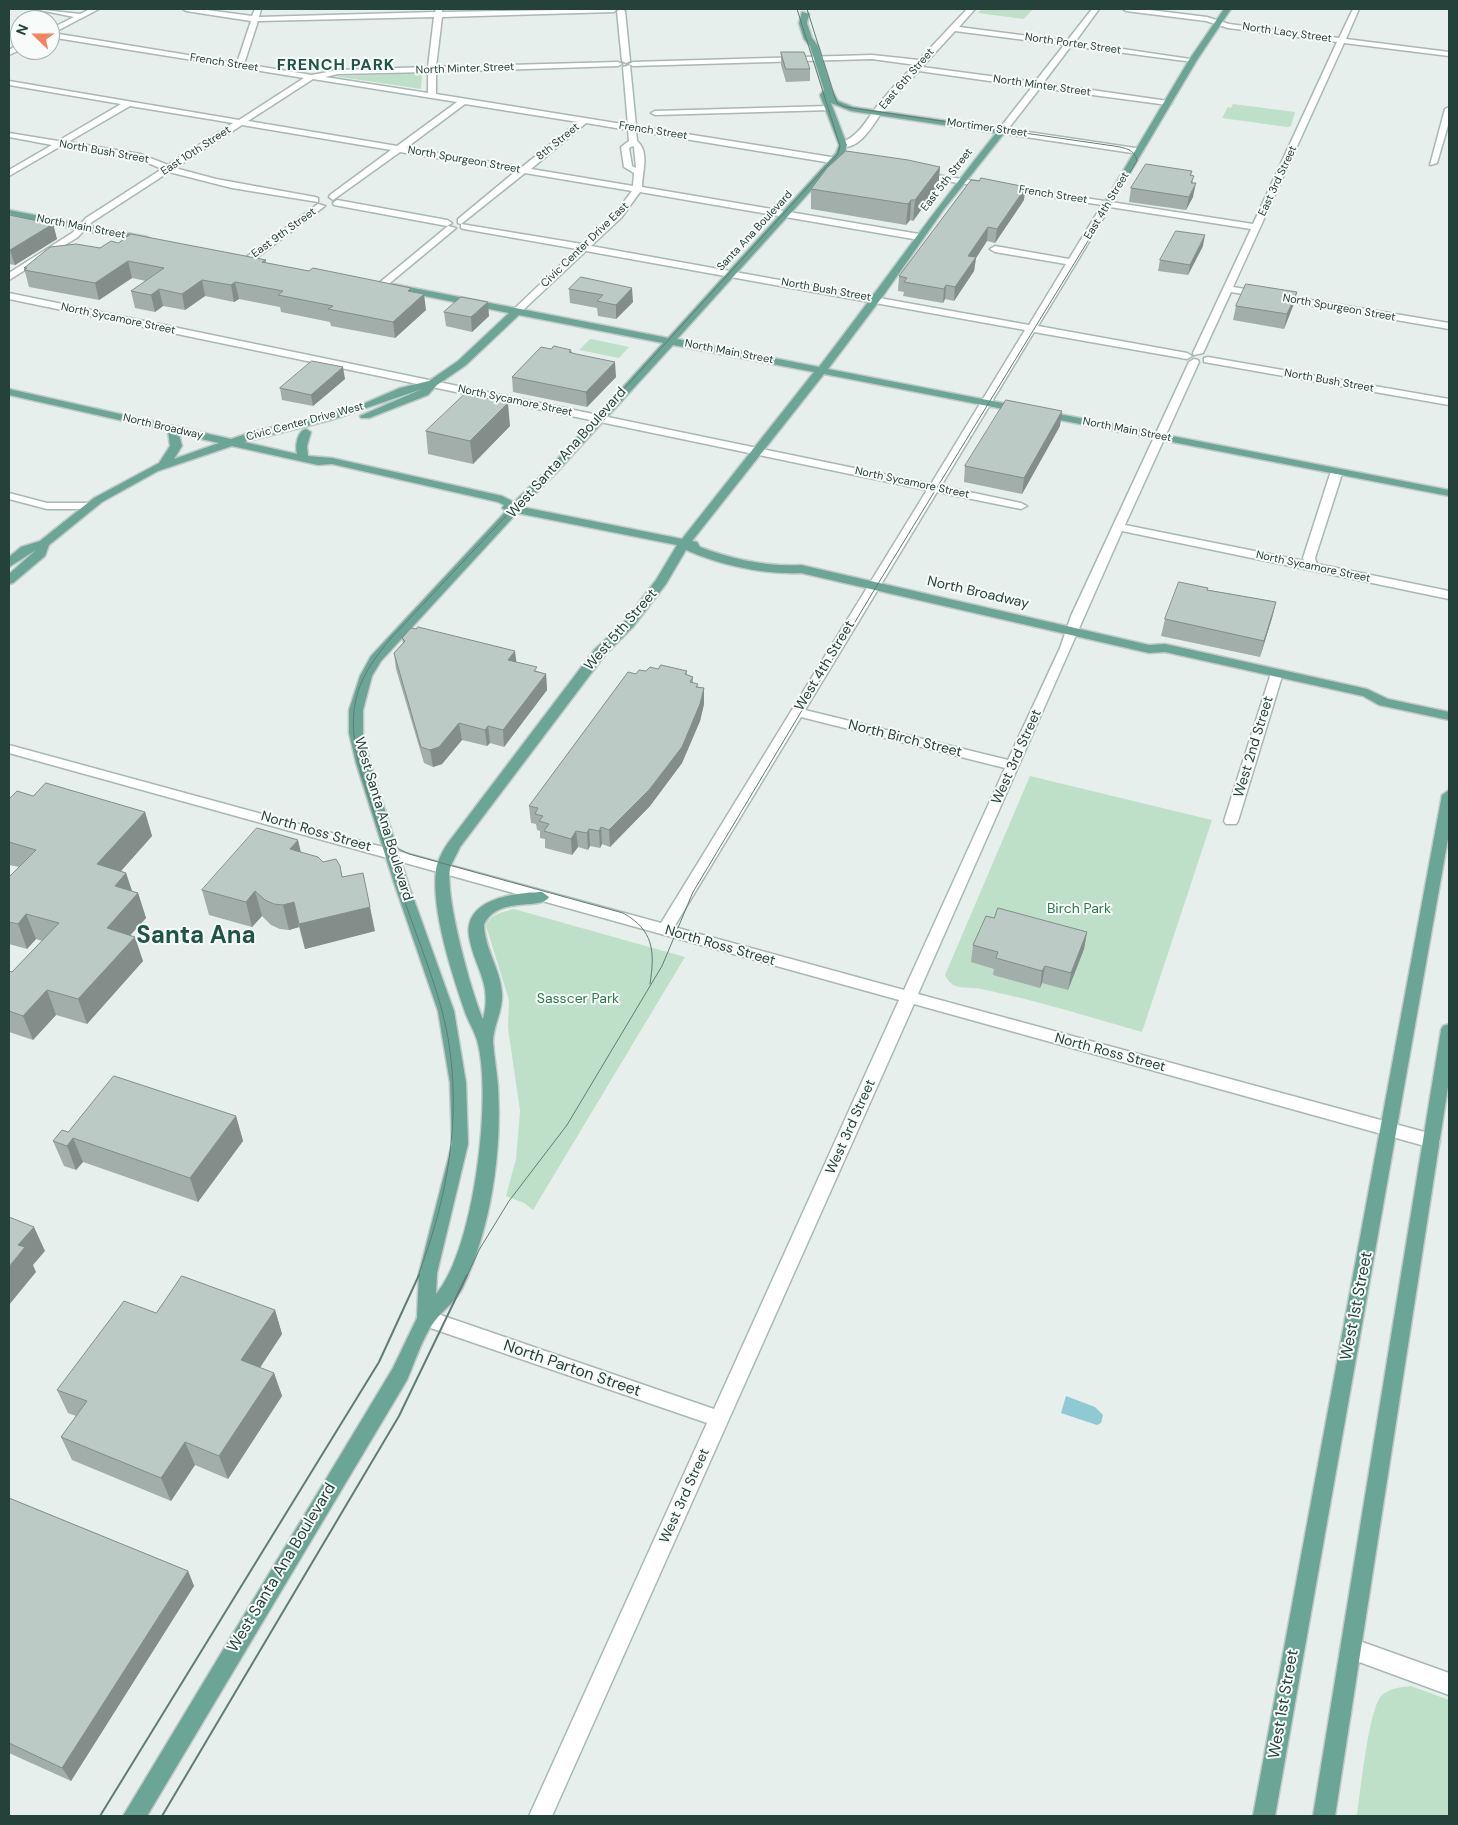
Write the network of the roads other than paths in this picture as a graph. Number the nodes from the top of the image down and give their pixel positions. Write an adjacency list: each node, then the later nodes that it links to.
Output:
1 (38, 9): 13 (street)
2 (95, 9): 13 (street)
3 (186, 9): 14 (street)
4 (258, 9): 14 (street)
5 (619, 9): 12 (street); 24 (street, Civic Center Drive East)
6 (970, 9): 17 (street, East 6th Street)
7 (1096, 9): 20 (street, East 5th Street)
8 (1126, 9): 15 (street, North Lacy Street)
9 (1227, 9): 15 (main road, East 4th Street)
10 (1356, 9): 19 (street, East 3rd Street)
11 (804, 11): 22 (main road)
12 (439, 12): 14 (street); 27 (street)
13 (82, 16): 16 (street)
14 (255, 19): 26 (street)
15 (1218, 23): 19 (street, North Lacy Street); 23 (main road, East 4th Street)
16 (60, 28)
17 (953, 28): 20 (street, North Porter Street); 25 (street, East 6th Street)
18 (60, 36): 26 (street, French Street)
19 (1342, 41): 21 (street, North Lacy Street); 68 (street, East 3rd Street)
20 (1070, 44): 23 (street, North Porter Street); 31 (street, East 5th Street)
21 (1449, 54)
22 (818, 58): 24 (street, North Minter Street); 25 (street, North Minter Street); 37 (main road)
23 (1193, 60): 36 (main road, East 4th Street)
24 (626, 64): 27 (street, North Minter Street); 43 (street, Civic Center Drive East)
25 (919, 65): 31 (street, North Minter Street); 39 (street, East 6th Street)
26 (240, 66): 28 (street, French Street)
27 (432, 70): 28 (street, North Minter Street); 33 (street)
28 (312, 77): 33 (street, French Street); 42 (street, East 10th Street)
29 (9, 83): 30 (street, North Spurgeon Street)
30 (22, 85): 32 (street); 35 (street, North Spurgeon Street)
31 (1037, 85): 36 (street, North Minter Street); 44 (street, East 5th Street)
32 (9, 92)
33 (432, 96): 34 (street, French Street)
34 (464, 101): 41 (street, French Street); 49 (street)
35 (129, 103): 42 (street, North Spurgeon Street); 47 (street)
36 (1168, 103): 50 (main road, East 4th Street)
37 (832, 106): 39 (main road, Mortimer Street); 40 (street, Mortimer Street); 48 (main road)
38 (1449, 109): 52 (street)
39 (878, 112): 44 (main road, Mortimer Street); 48 (street, East 6th Street)
40 (656, 114)
41 (586, 120): 43 (street, French Street); 55 (street, 8th Street)
42 (242, 122): 49 (street, North Spurgeon Street); 54 (street, East 10th Street)
43 (632, 128): 46 (street, Civic Center Drive East); 51 (street, French Street)
44 (1002, 131): 50 (street, Mortimer Street); 59 (main road, East 5th Street)
45 (9, 135): 47 (street, North Bush Street)
46 (633, 142): 56 (street, Civic Center Drive East); 56 (street, Civic Center Drive East)
47 (59, 144): 54 (street, North Bush Street); 58 (street)
48 (843, 145): 51 (main road, Santa Ana Boulevard)
49 (399, 148): 55 (street, North Spurgeon Street); 61 (street)
50 (1139, 151): 63 (main road, East 4th Street)
51 (835, 160): 53 (street, French Street); 65 (main road, Santa Ana Boulevard)
52 (1433, 163)
53 (858, 164)
54 (170, 168): 62 (street, North Bush Street); 69 (street, East 10th Street)
55 (524, 170): 60 (street, North Spurgeon Street); 66 (street, 8th Street)
56 (638, 172): 60 (street, Civic Center Drive East)
57 (908, 172): 59 (street, French Street)
58 (9, 173)
59 (962, 180): 63 (street, French Street); 70 (main road, East 5th Street)
60 (637, 190): 65 (street, North Spurgeon Street); 72 (street, Civic Center Drive East)
61 (335, 200): 62 (street); 67 (street)
62 (318, 203): 74 (street, East 9th Street)
63 (1108, 203): 68 (street, French Street); 75 (street, East 4th Street)
64 (9, 213): 69 (main road, North Main Street)
65 (787, 214): 70 (street, North Spurgeon Street); 77 (main road, Santa Ana Boulevard)
66 (462, 223): 67 (street); 72 (street, North Bush Street)
67 (449, 226): 80 (street)
68 (1257, 226): 81 (street, East 3rd Street)
69 (82, 228): 71 (main road, North Main Street); 78 (street, East 10th Street)
70 (919, 237): 83 (main road, East 5th Street)
71 (154, 242)
72 (584, 247): 77 (street, North Bush Street); 84 (street, Civic Center Drive East)
73 (995, 249): 75 (street)
74 (243, 259): 76 (main road)
75 (1073, 262): 87 (street, East 4th Street)
76 (267, 263)
77 (732, 274): 83 (street, North Bush Street); 85 (main road, Santa Ana Boulevard)
78 (9, 277)
79 (368, 282): 80 (main road, North Main Street)
80 (382, 285): 84 (main road, North Main Street)
81 (1228, 288): 86 (street, North Spurgeon Street); 89 (street, East 3rd Street)
82 (9, 296): 91 (street, North Sycamore Street)
83 (876, 300): 87 (street, North Bush Street); 90 (main road, East 5th Street)
84 (518, 310): 88 (main road, North Main Street); 91 (main road, Civic Center Drive West)
85 (691, 317): 88 (main road, West Santa Ana Boulevard)
86 (1449, 326)
87 (1033, 327): 89 (street, North Bush Street); 93 (street, East 4th Street)
88 (670, 340): 90 (main road, North Main Street); 95 (main road, West Santa Ana Boulevard)
89 (1193, 357): 94 (street, North Bush Street); 98 (street, East 3rd Street)
90 (822, 370): 93 (main road, North Main Street); 100 (main road, West 5th Street)
91 (433, 384): 95 (street, North Sycamore Street); 97 (main road, Civic Center Drive West); 99 (main road, Civic Center Drive West)
92 (9, 392): 96 (main road, North Broadway)
93 (986, 402): 98 (main road, North Main Street); 104 (street, West 4th Street)
94 (1449, 402)
95 (599, 418): 100 (street, North Sycamore Street); 110 (main road, West Santa Ana Boulevard)
96 (173, 429): 99 (main road, North Broadway); 102 (main road)
97 (306, 432): 99 (main road, Civic Center Drive West); 101 (main road)
98 (1160, 436): 103 (main road, North Main Street); 112 (street, West 3rd Street)
99 (234, 443): 101 (main road, North Broadway); 102 (main road, Civic Center Drive West)
100 (756, 451): 104 (street, North Sycamore Street); 114 (main road, West 5th Street)
101 (303, 459): 110 (main road, North Broadway)
102 (164, 465): 108 (main road, Civic Center Drive West)
103 (1337, 471): 105 (main road, North Main Street); 116 (street)
104 (933, 488): 109 (street, North Sycamore Street); 118 (street, West 4th Street)
105 (1449, 493)
106 (9, 496): 107 (street)
107 (47, 506): 108 (street); 111 (street)
108 (90, 506): 111 (main road, Civic Center Drive West)
109 (1021, 506)
110 (516, 508): 114 (main road, North Broadway); 128 (main road, West Santa Ana Boulevard)
111 (70, 522): 113 (main road, Civic Center Drive West)
112 (1119, 527): 116 (street, North Sycamore Street); 120 (street, West 3rd Street)
113 (44, 544): 115 (main road, Civic Center Drive West); 117 (main road, Civic Center Drive West)
114 (684, 545): 118 (main road, North Broadway); 129 (main road, West 5th Street)
115 (9, 563)
116 (1311, 566): 119 (street, North Sycamore Street)
117 (9, 580)
118 (873, 586): 120 (main road, North Broadway); 122 (street, West 4th Street)
119 (1449, 595)
120 (1072, 632): 121 (main road, North Broadway); 125 (street, West 3rd Street)
121 (1276, 678): 123 (main road, North Broadway); 127 (street, West 2nd Street)
122 (798, 712): 125 (street, North Birch Street); 131 (street, West 4th Street)
123 (1449, 716)
124 (9, 749): 128 (street, North Ross Street)
125 (1013, 766): 132 (street, West 3rd Street)
126 (1449, 795): 135 (main road, West 1st Street)
127 (1232, 820)
128 (392, 854): 129 (street, North Ross Street); 137 (main road, West Santa Ana Boulevard)
129 (443, 869): 130 (street, North Ross Street); 134 (main road, West Santa Ana Boulevard)
130 (542, 897): 131 (street, North Ross Street); 134 (main road)
131 (664, 930): 132 (street, North Ross Street)
132 (908, 998): 135 (street, North Ross Street); 138 (street, West 3rd Street)
133 (1449, 1030): 136 (main road)
134 (485, 1040): 137 (main road, West Santa Ana Boulevard)
135 (1390, 1130): 136 (street, North Ross Street); 143 (main road, West 1st Street)
136 (1432, 1140): 139 (main road)
137 (426, 1318): 138 (street, North Parton Street); 141 (main road, West Santa Ana Boulevard)
138 (719, 1419): 142 (street, West 3rd Street)
139 (1351, 1649): 140 (street); 144 (main road)
140 (1449, 1684)
141 (134, 1816)
142 (540, 1816)
143 (1264, 1816)
144 (1324, 1816)

